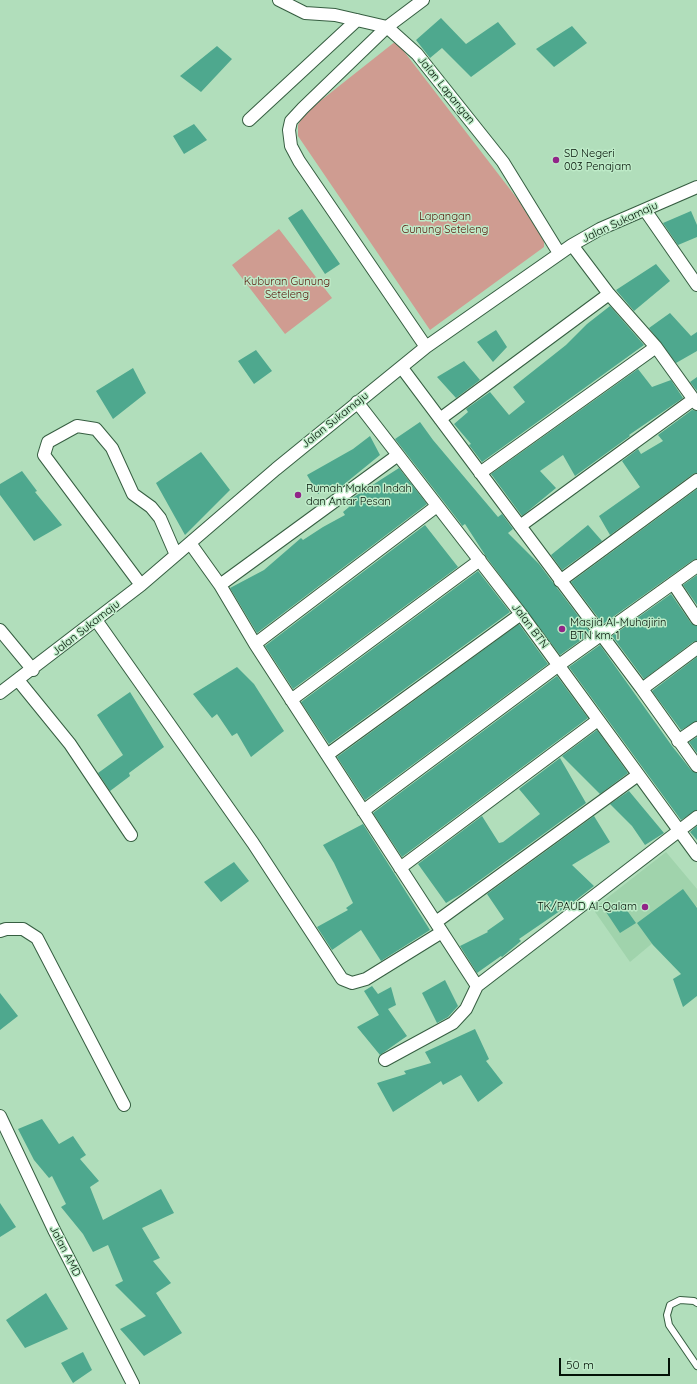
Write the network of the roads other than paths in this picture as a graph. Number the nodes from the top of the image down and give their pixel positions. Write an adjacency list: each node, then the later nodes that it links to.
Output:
1 (279, 0): 3 (street, Jalan Lapangan)
2 (423, 0): 4 (street)
3 (357, 20): 4 (street, Jalan Lapangan); 5 (street)
4 (387, 27): 9 (street, Jalan Lapangan); 12 (street)
5 (249, 120)
6 (697, 188): 7 (street, Jalan Sukamaju)
7 (645, 210): 8 (street, Jalan Sukamaju); 10 (street)
8 (572, 245): 9 (street, Jalan Sukamaju); 11 (street)
9 (559, 253): 12 (street, Jalan Sukamaju)
10 (697, 285)
11 (609, 294): 13 (street); 17 (street)
12 (426, 347): 14 (street, Jalan Sukamaju)
13 (656, 348): 16 (street); 19 (street)
14 (402, 368): 15 (street, Jalan Sukamaju); 17 (street)
15 (357, 402): 18 (street, Jalan BTN); 23 (street, Jalan Sukamaju)
16 (695, 402): 22 (street)
17 (440, 419): 19 (street)
18 (398, 455): 21 (street, Jalan BTN); 30 (street)
19 (480, 473): 22 (street)
20 (697, 480): 27 (street)
21 (437, 506): 25 (street, Jalan BTN); 36 (street)
22 (520, 526): 27 (street)
23 (190, 543): 24 (street, Jalan Sukamaju); 30 (street)
24 (176, 555): 29 (street, Jalan Sukamaju); 29 (street)
25 (480, 560): 31 (street, Jalan BTN); 43 (street)
26 (697, 566): 28 (street)
27 (560, 580): 35 (street)
28 (673, 583): 32 (street); 35 (street)
29 (141, 584): 33 (street, Jalan Sukamaju)
30 (220, 585): 36 (street)
31 (521, 614): 38 (street, Jalan BTN); 47 (street)
32 (697, 619)
33 (96, 620): 39 (street, Jalan Sukamaju); 56 (street)
34 (0, 630): 39 (street)
35 (602, 634): 38 (street); 41 (street)
36 (255, 644): 43 (street)
37 (697, 648): 41 (street)
38 (559, 665): 44 (street, Jalan BTN); 50 (street)
39 (33, 670): 40 (street, Jalan Sukamaju)
40 (18, 680): 42 (street, Jalan Sukamaju); 53 (street)
41 (642, 689): 46 (street)
42 (0, 693)
43 (291, 700): 47 (street)
44 (598, 720): 49 (street, Jalan BTN); 55 (street)
45 (697, 728): 46 (street)
46 (678, 741): 48 (street)
47 (327, 756): 50 (street)
48 (697, 766)
49 (638, 775): 52 (street, Jalan BTN); 56 (street)
50 (363, 811): 55 (street)
51 (697, 817): 52 (street)
52 (679, 831): 54 (street, Jalan BTN); 58 (street)
53 (131, 835)
54 (697, 855)
55 (400, 868): 56 (street)
56 (439, 927): 58 (street)
57 (0, 932): 60 (street)
58 (477, 986): 59 (street)
59 (385, 1060)
60 (124, 1105)
61 (0, 1116): 64 (street, Jalan AMD)
62 (697, 1303): 63 (lane)
63 (697, 1366)
64 (133, 1384)

